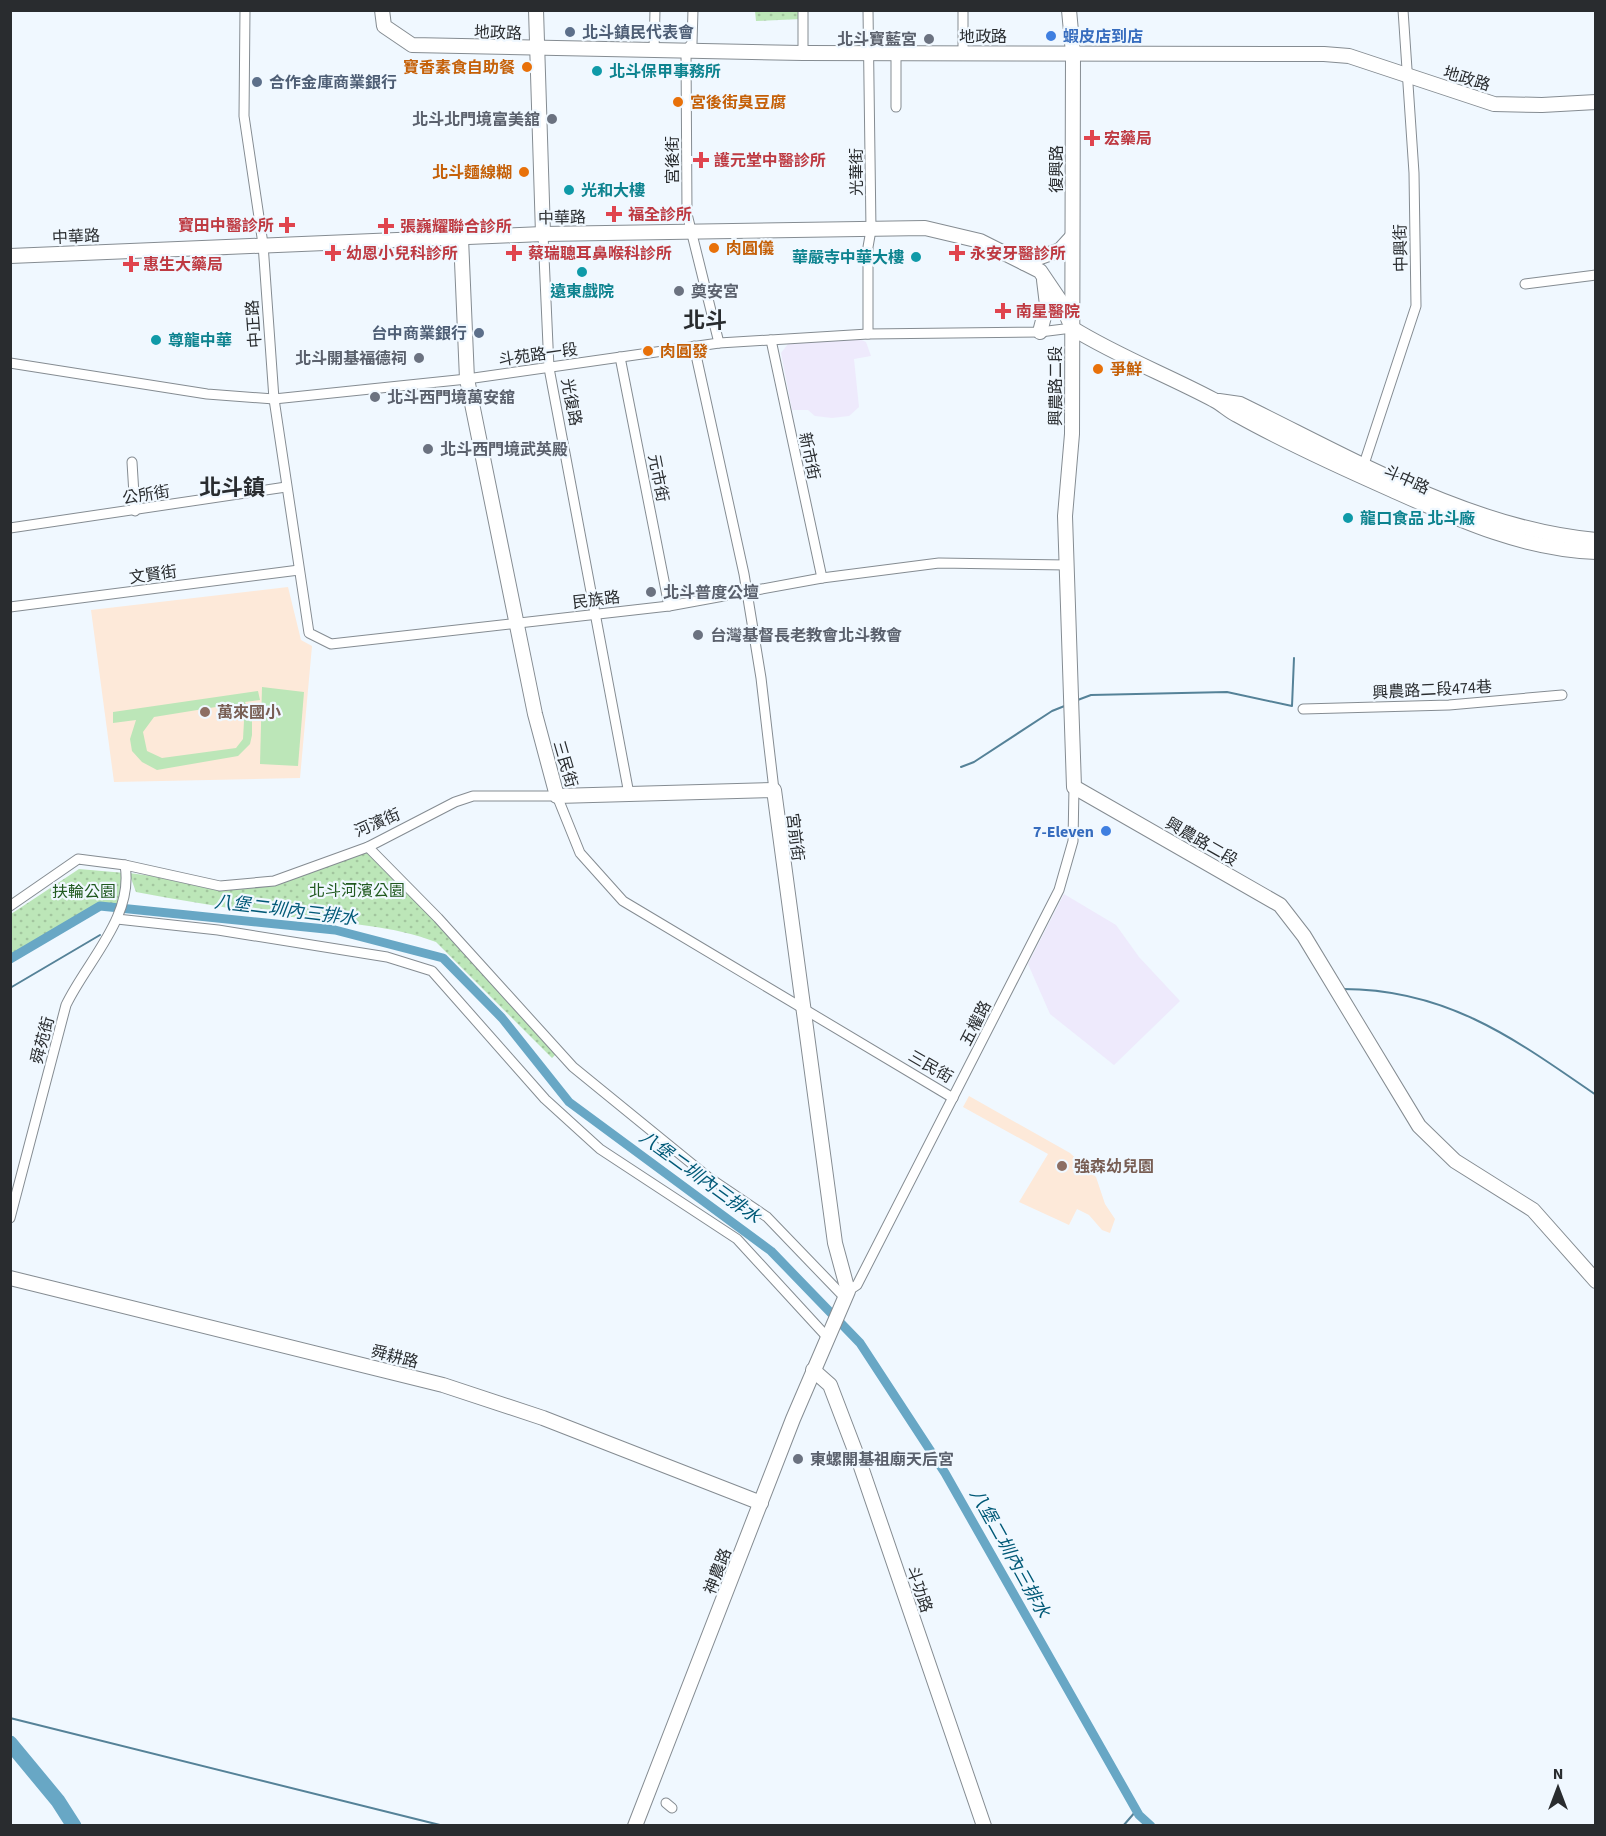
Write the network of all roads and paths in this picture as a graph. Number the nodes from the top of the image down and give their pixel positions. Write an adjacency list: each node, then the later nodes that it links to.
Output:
1 (244, 10): 27 (street, 中正路)
2 (382, 10): 11 (street, 地政路)
3 (536, 10): 11 (street, 光復路)
4 (655, 10): 12 (street)
5 (693, 10): 13 (street, 宮後街)
6 (803, 10): 14 (street)
7 (868, 10): 15 (street, 光華街)
8 (963, 10): 17 (street)
9 (1069, 10): 18 (street, 復興路)
10 (1402, 10): 19 (street, 中興街)
11 (537, 50): 12 (street, 地政路); 24 (street, 光復路)
12 (654, 51): 13 (street, 地政路)
13 (686, 51): 14 (street, 地政路); 23 (street, 宮後街)
14 (803, 52): 15 (street, 地政路)
15 (869, 52): 16 (street, 地政路); 22 (street, 光華街)
16 (896, 52): 17 (street, 地政路); 21 (street)
17 (963, 52): 18 (street, 地政路)
18 (1073, 53): 19 (street, 地政路); 26 (street, 復興路)
19 (1406, 77): 20 (street, 地政路); 45 (street, 中興街)
20 (1596, 102)
21 (896, 107)
22 (871, 230): 23 (street, 中華路); 29 (street, 中華路); 35 (street, 光華街)
23 (691, 232): 24 (street, 中華路); 37 (street, 宮後街)
24 (543, 234): 25 (street, 中華路); 41 (street, 光復路)
25 (461, 238): 27 (street, 中華路); 42 (street, 三民街)
26 (1071, 238): 29 (street); 33 (street, 復興路)
27 (263, 244): 28 (street, 中華路); 43 (street, 中正路)
28 (10, 256)
29 (1024, 263): 30 (street, 中華路)
30 (1044, 275): 33 (street, 中華路); 34 (street)
31 (1596, 275): 32 (street)
32 (1525, 284)
33 (1072, 328): 34 (street, 斗苑路一段); 45 (street, 斗中路); 51 (street, 興農路二段)
34 (1040, 332): 35 (street, 斗苑路一段)
35 (868, 334): 36 (street, 斗苑路一段)
36 (771, 340): 37 (street, 斗苑路一段); 53 (street, 新市街)
37 (718, 342): 38 (street, 斗苑路一段)
38 (694, 346): 39 (street, 斗苑路一段); 54 (street, 宮前街)
39 (620, 357): 41 (street, 斗苑路一段); 55 (street, 元市街)
40 (10, 363): 43 (street, 斗苑路一段)
41 (549, 368): 42 (street, 斗苑路一段); 57 (street, 光復路)
42 (467, 379): 43 (street, 斗苑路一段); 58 (street, 三民街)
43 (274, 399): 46 (street, 中正路)
44 (132, 462): 47 (street)
45 (1362, 470): 49 (street, 斗中路); 50 (street, 斗中路)
46 (286, 487): 47 (street, 公所街); 52 (street, 中正路)
47 (135, 511): 48 (street, 公所街)
48 (10, 528)
49 (1596, 540)
50 (1596, 552)
51 (1067, 565): 53 (street, 民族路); 62 (street, 興農路二段)
52 (299, 570): 56 (street, 文賢街); 59 (street, 中正路)
53 (822, 578): 54 (street, 民族路)
54 (747, 593): 55 (street, 民族路); 63 (street, 宮前街)
55 (669, 606): 57 (street, 民族路)
56 (10, 607)
57 (596, 615): 58 (street, 民族路); 64 (street, 光復路)
58 (518, 623): 59 (street, 民族路); 65 (street, 三民街)
59 (309, 633)
60 (1562, 695): 61 (street, 興農路二段474巷)
61 (1303, 709)
62 (1074, 787): 71 (street, 五權路); 74 (street, 興農路二段)
63 (774, 790): 64 (street, 河濱街); 70 (street, 宮前街)
64 (629, 794): 65 (street, 河濱街)
65 (557, 796): 66 (street, 河濱街); 70 (street, 三民街)
66 (368, 846): 67 (street, 河濱街); 75 (street)
67 (126, 865): 68 (street, 河濱街); 69 (street, 舜苑街)
68 (10, 906)
69 (117, 919): 72 (street, 舜苑街); 76 (street)
70 (802, 1010): 71 (street, 三民街); 75 (street, 宮前街)
71 (953, 1098): 75 (street, 五權路)
72 (10, 1218)
73 (10, 1278): 78 (street, 舜耕路)
74 (1596, 1281)
75 (845, 1297): 76 (street)
76 (829, 1334): 77 (street, 神農路)
77 (813, 1370): 78 (street, 神農路); 80 (street, 斗功路)
78 (761, 1503): 79 (street, 神農路)
79 (635, 1826)
80 (984, 1826)

